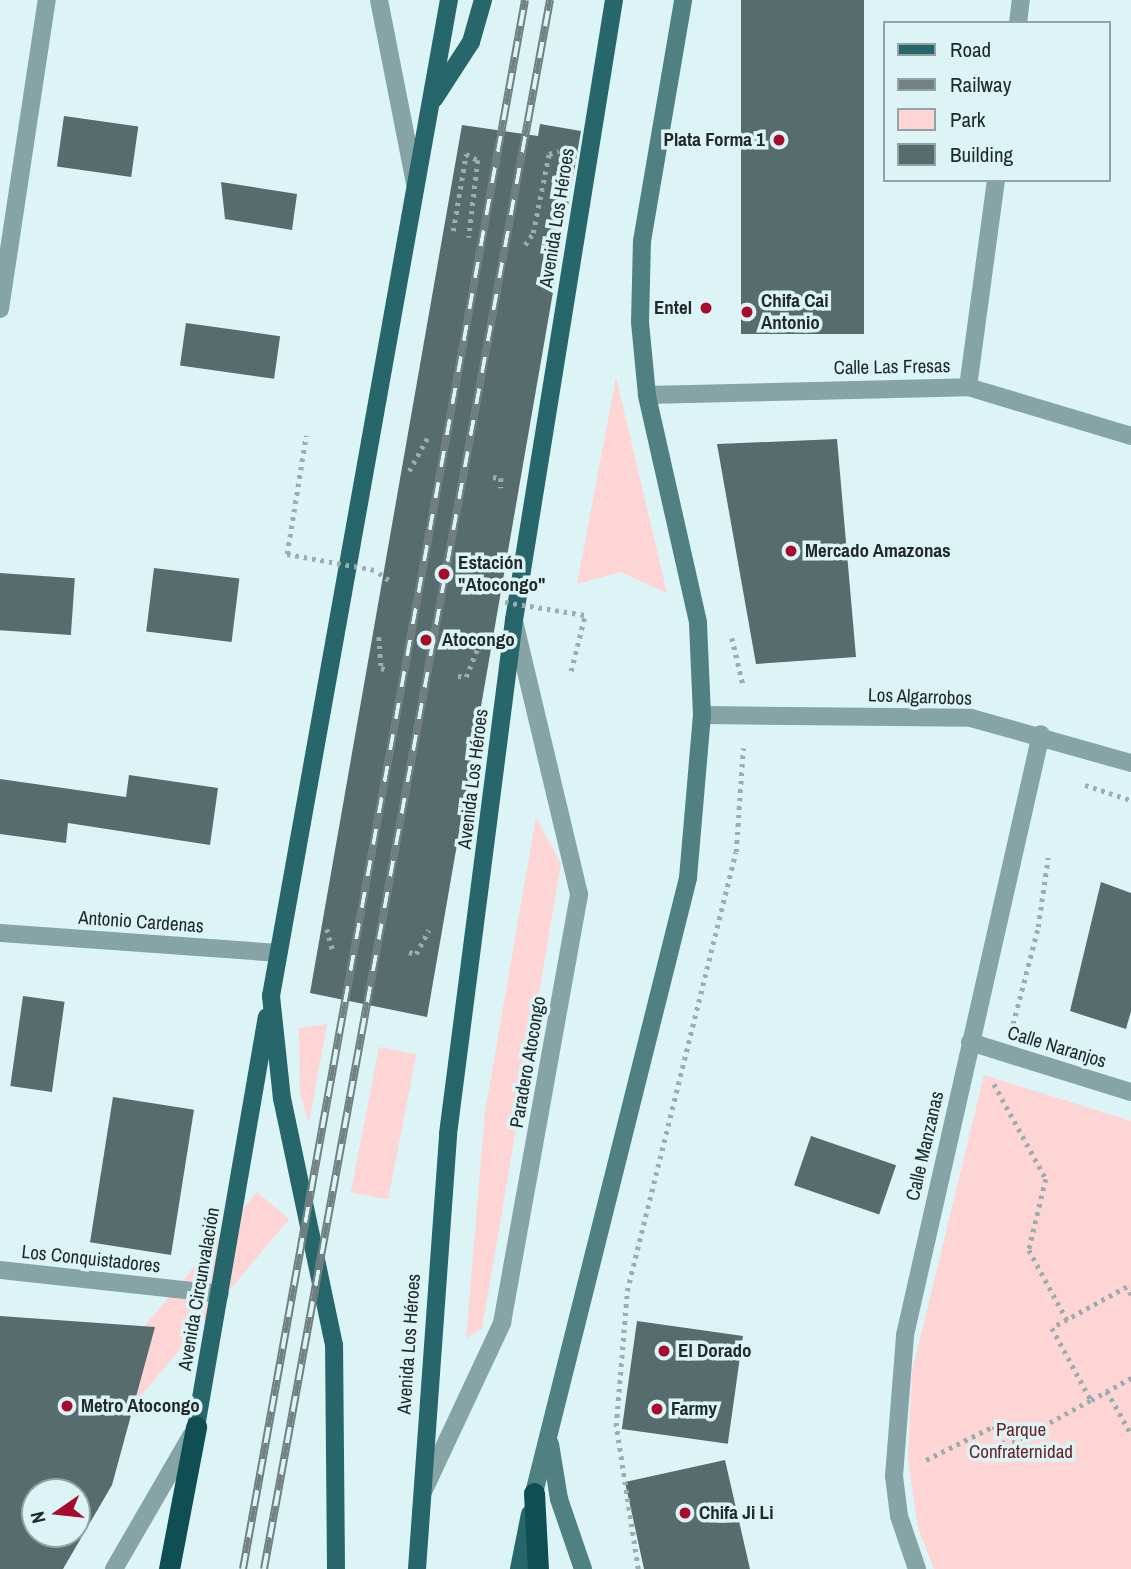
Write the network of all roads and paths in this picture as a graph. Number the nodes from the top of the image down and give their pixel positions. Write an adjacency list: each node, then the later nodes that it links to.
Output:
1 (47, 0): 14 (street)
2 (379, 0): 11 (street)
3 (449, 0): 9 (main road)
4 (483, 0): 9 (main road)
5 (614, 0): 23 (main road, Avenida Los Héroes)
6 (683, 0): 16 (main road)
7 (1021, 0): 8 (street)
8 (1018, 21)
9 (429, 107): 11 (main road)
10 (996, 182): 15 (street)
11 (415, 183): 39 (main road)
12 (453, 231): 13 (path)
13 (469, 237)
14 (0, 309)
15 (968, 387): 16 (street, Calle Las Fresas); 18 (street, Calle Las Fresas)
16 (647, 395): 29 (main road)
17 (306, 436): 21 (path, bridge)
18 (1131, 436)
19 (427, 438): 20 (path)
20 (409, 471)
21 (389, 580)
22 (505, 602): 27 (path, bridge)
23 (514, 620): 62 (main road, Avenida Los Héroes); 62 (street, Paradero Atocongo)
24 (379, 637): 26 (path)
25 (478, 646): 28 (path)
26 (385, 669)
27 (571, 671)
28 (458, 676)
29 (702, 715): 30 (street, Los Algarrobos); 56 (main road)
30 (1041, 734): 32 (street, Los Algarrobos); 42 (street, Calle Manzanas)
31 (743, 748): 70 (path)
32 (1131, 763)
33 (1070, 780): 34 (path)
34 (1131, 800)
35 (327, 929): 38 (path)
36 (429, 930): 40 (path)
37 (0, 933): 39 (street, Antonio Cardenas)
38 (333, 952)
39 (278, 953): 41 (main road)
40 (410, 953)
41 (271, 996): 48 (main road, Avenida Circunvalación); 65 (main road)
42 (970, 1042): 45 (street, Calle Naranjos); 60 (street, Calle Manzanas)
43 (993, 1083): 44 (path); 46 (path); 50 (path)
44 (1006, 1087)
45 (1131, 1092)
46 (990, 1096)
47 (0, 1270): 48 (street, Los Conquistadores)
48 (220, 1294): 54 (main road, Avenida Circunvalación)
49 (1131, 1295): 50 (path)
50 (1068, 1320): 53 (path)
51 (1131, 1378): 52 (path)
52 (1107, 1391): 53 (path); 55 (path)
53 (1091, 1400): 58 (path)
54 (196, 1427): 63 (street, Avenida Circunvalación); 64 (highway)
55 (1131, 1434)
56 (549, 1441): 61 (main road); 69 (main road)
57 (923, 1449): 58 (path)
58 (923, 1462): 59 (path); 60 (path)
59 (924, 1474)
60 (894, 1476): 71 (street, Calle Manzanas)
61 (534, 1493): 67 (main road); 68 (highway)
62 (420, 1499): 66 (main road, Avenida Los Héroes)
63 (114, 1569)
64 (169, 1569)
65 (336, 1569)
66 (417, 1569)
67 (519, 1569)
68 (538, 1569)
69 (583, 1569)
70 (638, 1569)
71 (917, 1569)

